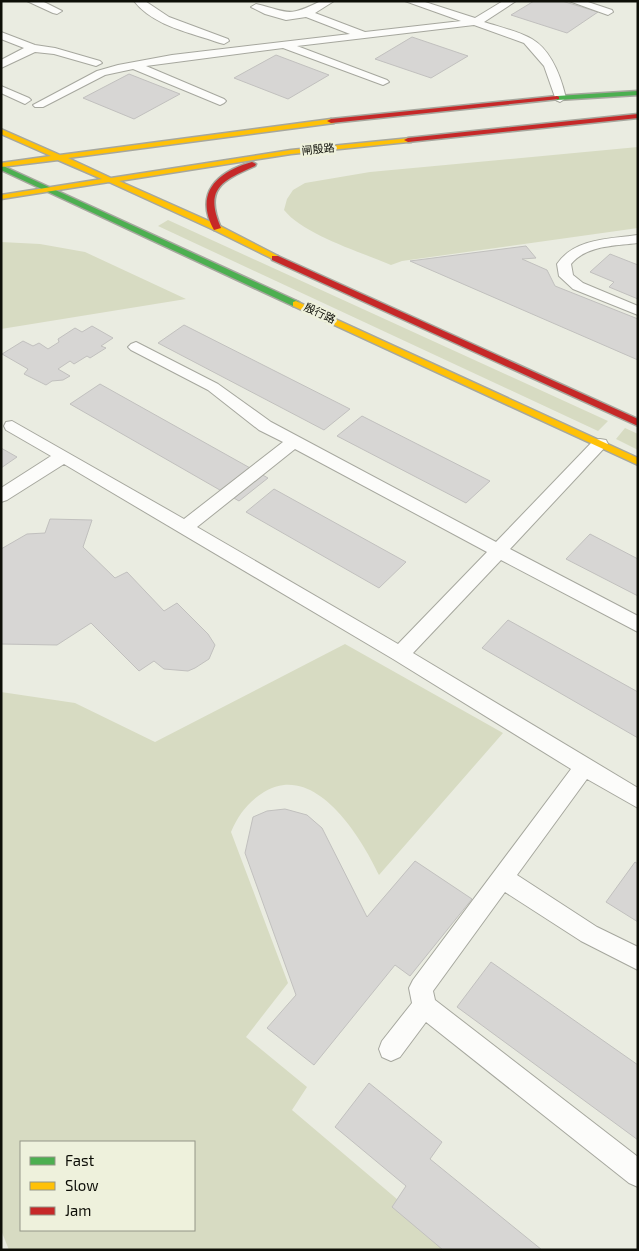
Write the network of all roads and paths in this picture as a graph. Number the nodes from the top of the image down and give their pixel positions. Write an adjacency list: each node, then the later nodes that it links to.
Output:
1 (32, 1): 8 (lane)
2 (139, 1): 14 (lane)
3 (329, 1): 10 (lane)
4 (410, 1): 11 (lane)
5 (511, 1): 11 (lane)
6 (574, 1): 9 (lane)
7 (256, 7): 10 (lane)
8 (57, 11)
9 (608, 12)
10 (306, 13): 13 (lane)
11 (476, 22): 13 (lane); 23 (lane)
12 (1, 36): 16 (lane)
13 (366, 36): 15 (lane)
14 (224, 41)
15 (284, 45): 19 (lane); 20 (lane)
16 (33, 48): 17 (lane); 18 (lane)
17 (96, 63)
18 (1, 65)
19 (134, 65): 25 (lane); 26 (lane)
20 (383, 82)
21 (1, 89): 24 (lane)
22 (638, 93): 23 (main road, 闸殷路)
23 (560, 98): 30 (main road, 闸殷路)
24 (25, 100)
25 (220, 101)
26 (38, 105)
27 (638, 116): 29 (main road, 闸殷路)
28 (1, 131): 30 (main road)
29 (291, 152): 32 (main road, 闸殷路); 35 (main road)
30 (62, 157): 31 (main road, 闸殷路); 32 (main road)
31 (1, 166): 33 (main road, 殷行路)
32 (111, 179): 33 (main road, 闸殷路); 35 (main road)
33 (49, 189): 34 (main road, 闸殷路); 42 (main road, 殷行路)
34 (1, 197)
35 (217, 228): 39 (main road)
36 (638, 239): 37 (lane)
37 (638, 311)
38 (136, 346): 41 (lane)
39 (638, 423)
40 (12, 426): 43 (lane)
41 (294, 442): 46 (lane); 47 (lane)
42 (600, 444): 44 (main road, 殷行路); 47 (lane)
43 (64, 456): 45 (lane); 46 (lane)
44 (638, 462)
45 (1, 496)
46 (185, 527): 49 (lane)
47 (500, 550): 48 (lane); 49 (lane)
48 (638, 625)
49 (400, 654): 50 (lane)
50 (585, 766): 51 (lane); 52 (lane)
51 (638, 799)
52 (503, 878): 53 (lane); 54 (lane)
53 (638, 959)
54 (424, 1006): 55 (lane); 56 (lane)
55 (391, 1050)
56 (638, 1174)

